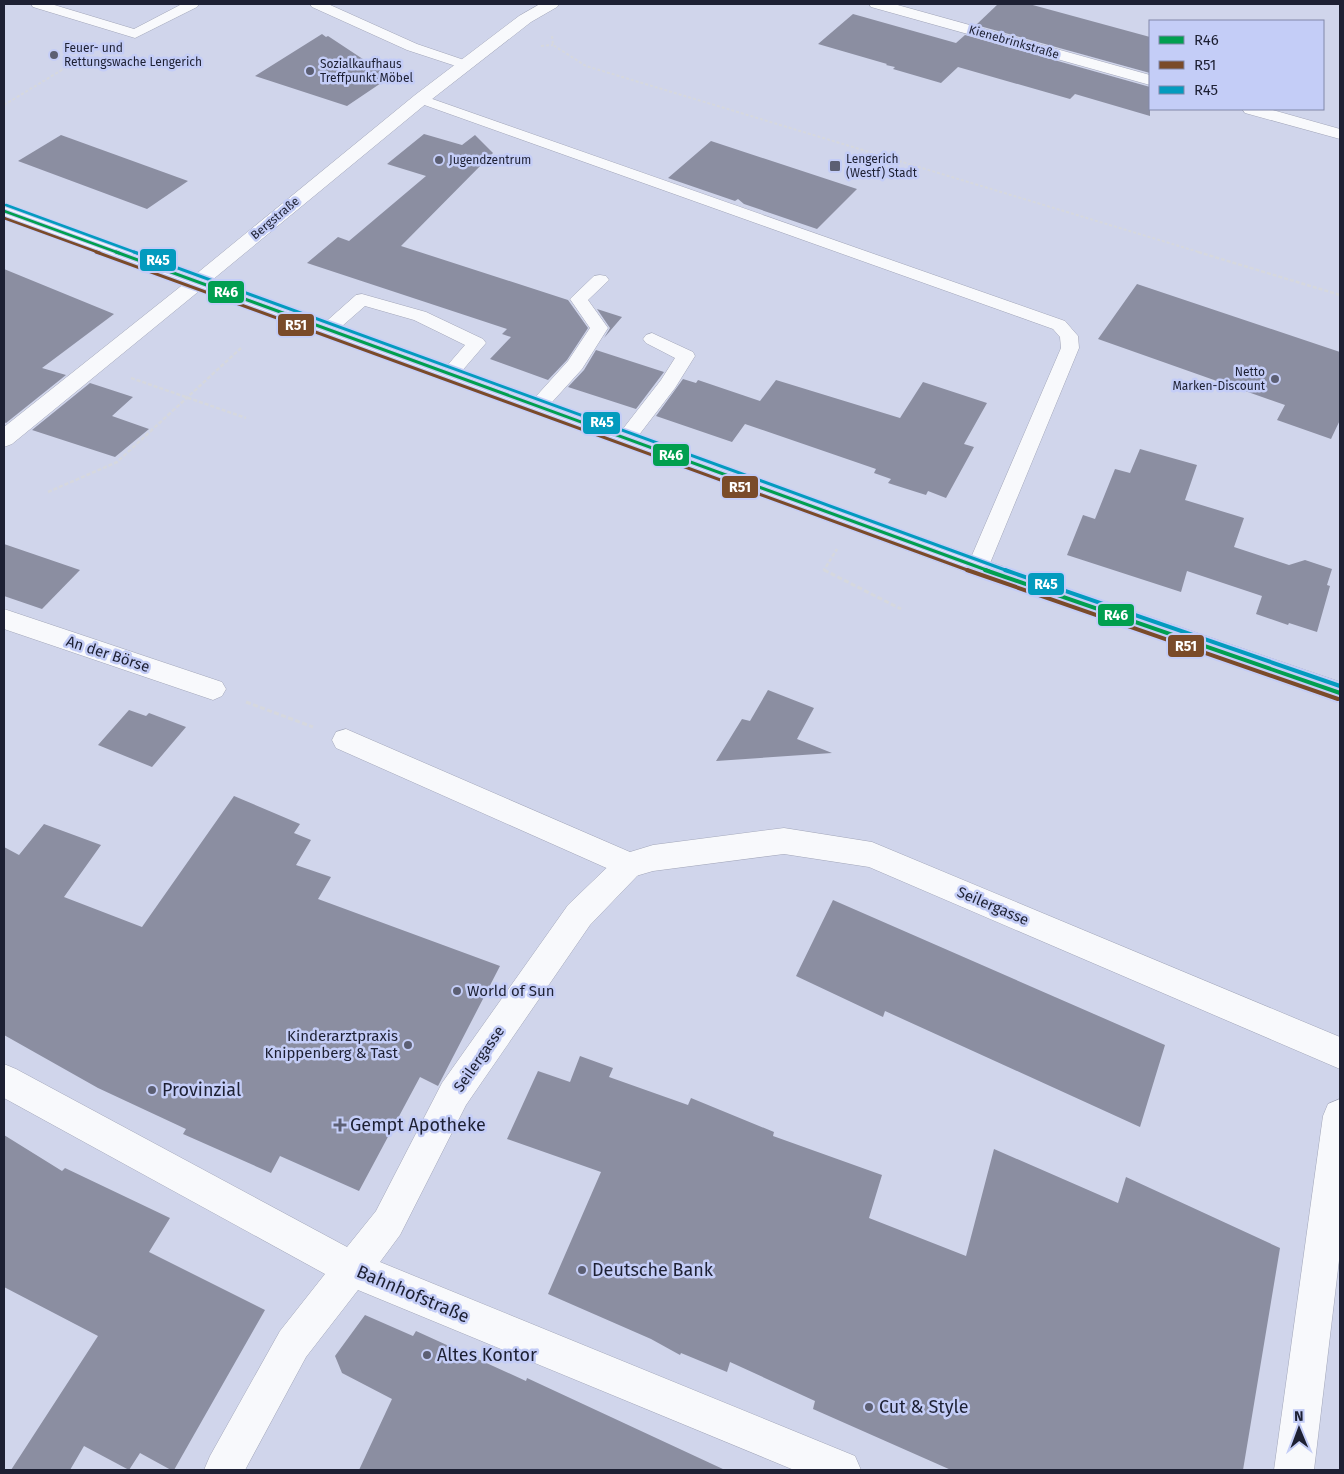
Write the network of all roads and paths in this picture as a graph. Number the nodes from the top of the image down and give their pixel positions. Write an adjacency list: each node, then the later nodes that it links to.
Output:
1 (38, 4): 7 (lane)
2 (192, 4): 7 (lane)
3 (316, 4): 8 (lane)
4 (551, 4): 6 (street, Bergstraße)
5 (877, 4): 9 (street, Kienebrinkstraße)
6 (525, 19): 8 (street, Bergstraße); 17 (path)
7 (127, 32): 11 (path)
8 (465, 65): 10 (street, Bergstraße)
9 (1149, 80)
10 (420, 99): 16 (street, Bergstraße); 30 (lane)
11 (4, 105)
12 (1255, 110): 13 (street)
13 (1340, 134)
14 (4, 211): 16 (street)
15 (600, 280): 24 (lane)
16 (198, 282): 18 (street); 21 (street, Bergstraße)
17 (1340, 295)
18 (327, 330): 22 (street); 22 (lane)
19 (652, 339): 27 (lane)
20 (241, 348): 23 (path)
21 (94, 366): 23 (path); 26 (street, Bergstraße)
22 (448, 374): 24 (street)
23 (187, 398): 25 (path); 28 (path)
24 (537, 406): 27 (street)
25 (246, 418)
26 (4, 439)
27 (625, 439): 29 (street)
28 (48, 492)
29 (854, 522): 30 (street); 31 (path)
30 (978, 567): 34 (street)
31 (901, 609)
32 (4, 619): 33 (street, An der Börse)
33 (213, 689): 35 (path)
34 (1340, 693)
35 (346, 740): 36 (street)
36 (629, 866): 37 (street, Seilergasse); 40 (street, Seilergasse)
37 (1340, 1053)
38 (4, 1080): 40 (street, Bahnhofstraße)
39 (1340, 1116): 43 (street)
40 (352, 1269): 41 (street, Seilergasse); 42 (street, Bahnhofstraße)
41 (224, 1470)
42 (841, 1470)
43 (1294, 1470)

